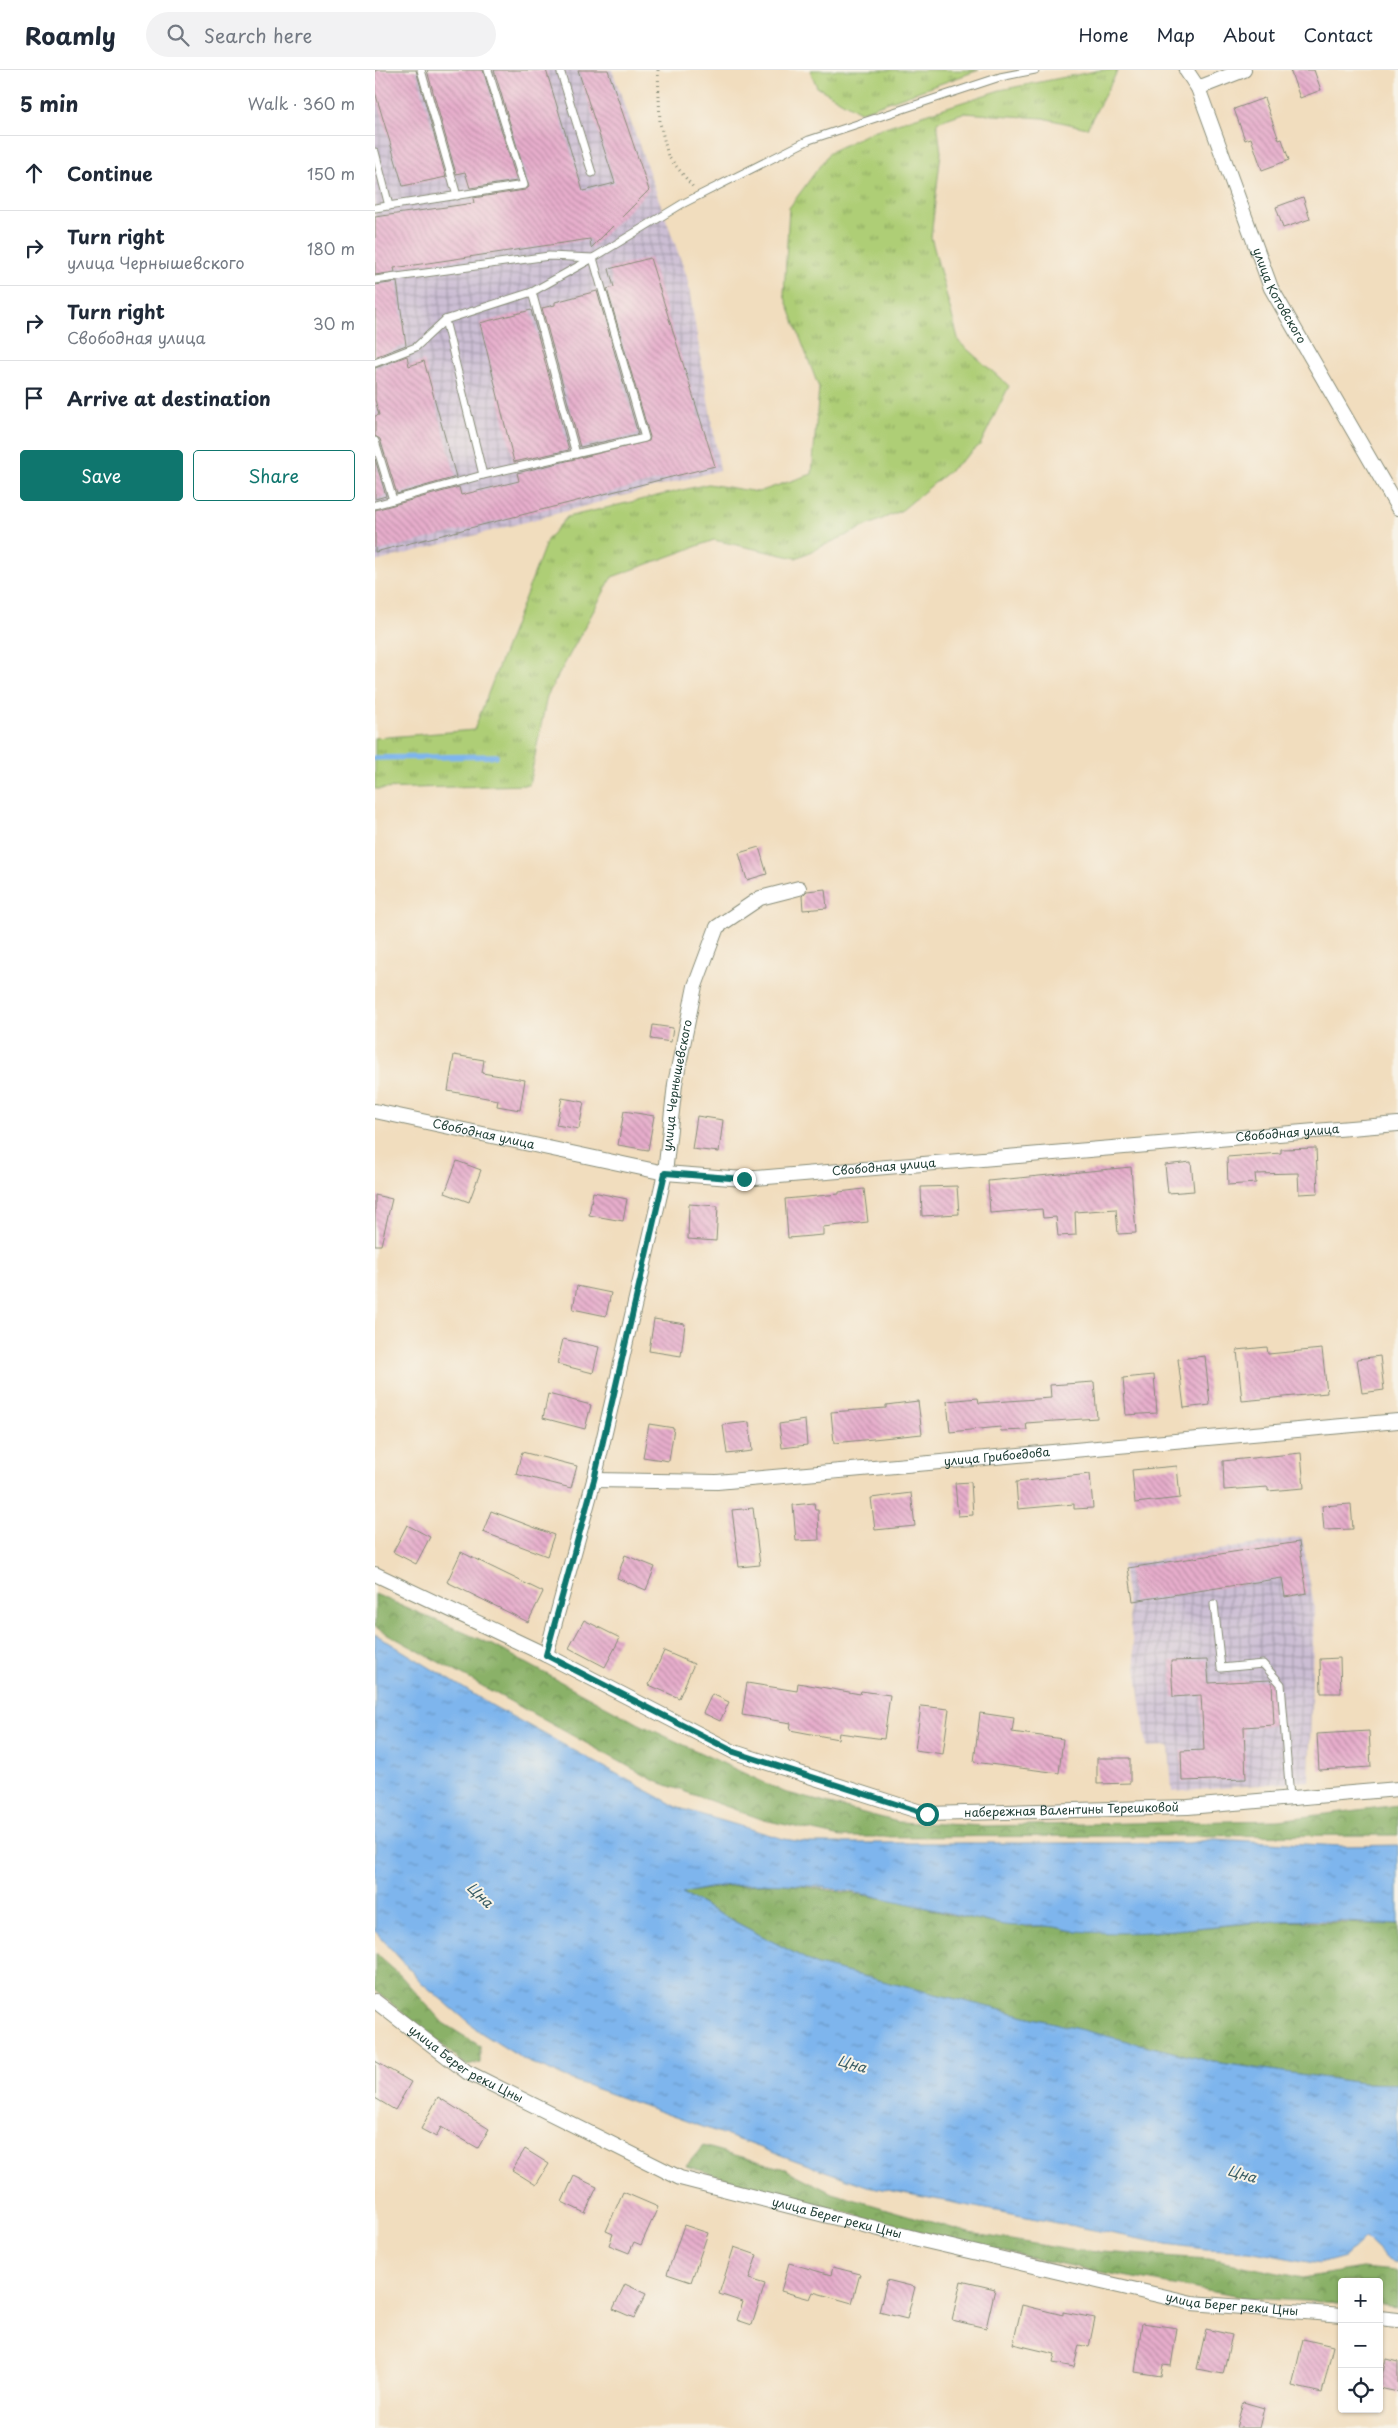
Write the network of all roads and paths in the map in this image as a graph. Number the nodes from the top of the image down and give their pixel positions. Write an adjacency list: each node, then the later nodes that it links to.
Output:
1 (421, 70): 12 (lane)
2 (488, 70): 12 (lane)
3 (560, 70): 10 (lane)
4 (658, 70): 11 (path)
5 (1035, 70): 11 (lane)
6 (1186, 70): 8 (street, улица Котовского)
7 (1245, 70): 8 (street)
8 (1198, 88): 25 (street, улица Котовского)
9 (375, 152): 13 (lane)
10 (592, 173)
11 (700, 195): 15 (lane)
12 (457, 196): 13 (lane)
13 (389, 206): 14 (lane)
14 (375, 208)
15 (593, 258): 16 (lane); 17 (lane); 21 (lane)
16 (375, 280)
17 (532, 292): 18 (lane); 21 (lane)
18 (445, 320): 19 (lane); 22 (lane)
19 (375, 363)
20 (375, 441): 23 (lane)
21 (577, 454): 22 (lane)
22 (483, 475): 23 (lane)
23 (393, 500): 24 (lane)
24 (375, 505)
25 (1398, 508)
26 (799, 888): 29 (street, улица Чернышевского)
27 (375, 1111): 29 (street, Свободная улица)
28 (1398, 1124): 29 (street, Свободная улица)
29 (665, 1173): 31 (street, улица Чернышевского)
30 (1398, 1421): 31 (street, улица Грибоедова)
31 (594, 1480): 34 (street, улица Чернышевского)
32 (375, 1574): 34 (street, набережная Валентины Терешковой)
33 (1214, 1604): 36 (lane)
34 (546, 1655): 36 (street, набережная Валентины Терешковой)
35 (1398, 1789): 36 (street, набережная Валентины Терешковой)
36 (1290, 1798)
37 (375, 2001): 38 (street, улица Берег реки Цны)
38 (1338, 2315)
39 (1383, 2318): 40 (street)
40 (1398, 2320)

